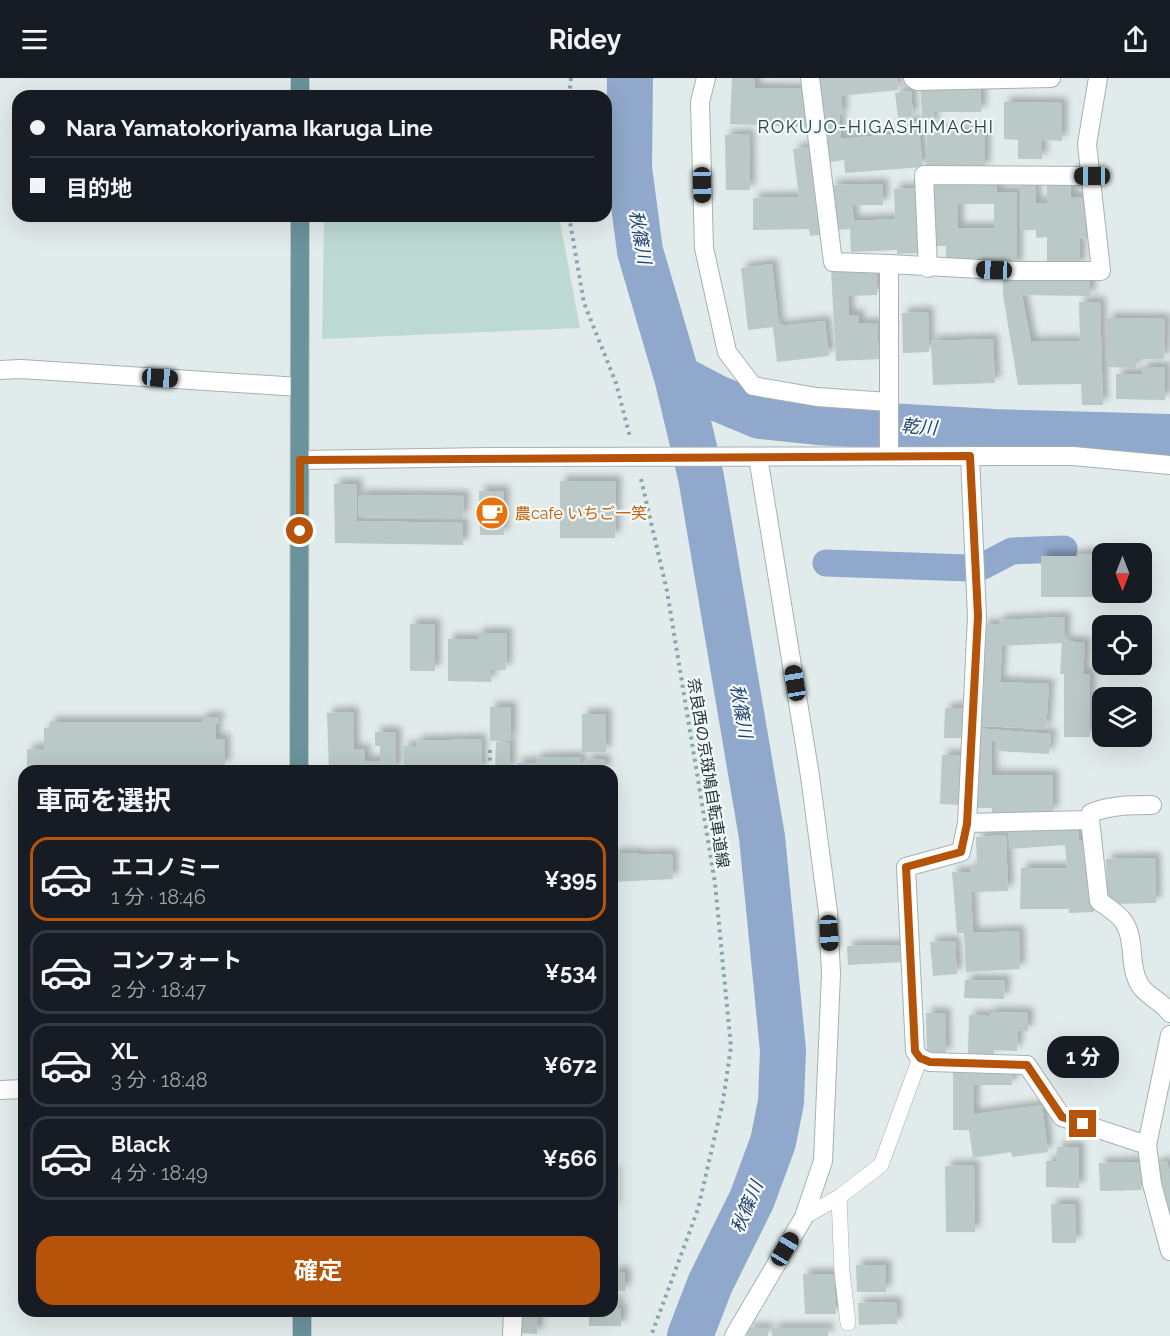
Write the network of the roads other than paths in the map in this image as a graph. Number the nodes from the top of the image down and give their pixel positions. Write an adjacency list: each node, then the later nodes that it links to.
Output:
1 (706, 78): 12 (street)
2 (810, 78): 8 (street)
3 (913, 78): 4 (street)
4 (1051, 78)
5 (1098, 78): 6 (street)
6 (1092, 176): 9 (street); 9 (street)
7 (300, 222): 11 (main road)
8 (889, 264): 9 (street); 12 (street)
9 (928, 268)
10 (0, 370): 11 (street)
11 (299, 387): 16 (main road)
12 (889, 402): 13 (street)
13 (889, 455): 14 (street); 15 (street)
14 (970, 456): 17 (street); 21 (street)
15 (758, 457): 16 (street); 29 (street)
16 (300, 460): 18 (main road)
17 (1170, 465)
18 (299, 765)
19 (1152, 805): 20 (street)
20 (1090, 820): 21 (street); 22 (street)
21 (967, 824): 24 (street)
22 (1168, 1007)
23 (1170, 1035): 27 (street)
24 (920, 1058): 27 (street); 28 (lane)
25 (18, 1089): 26 (street)
26 (0, 1090)
27 (1147, 1145): 30 (street)
28 (839, 1197): 29 (lane); 33 (lane)
29 (804, 1217): 36 (street)
30 (1170, 1251)
31 (302, 1317): 34 (main road)
32 (513, 1317): 35 (street)
33 (848, 1323)
34 (302, 1336)
35 (512, 1336)
36 (734, 1336)

